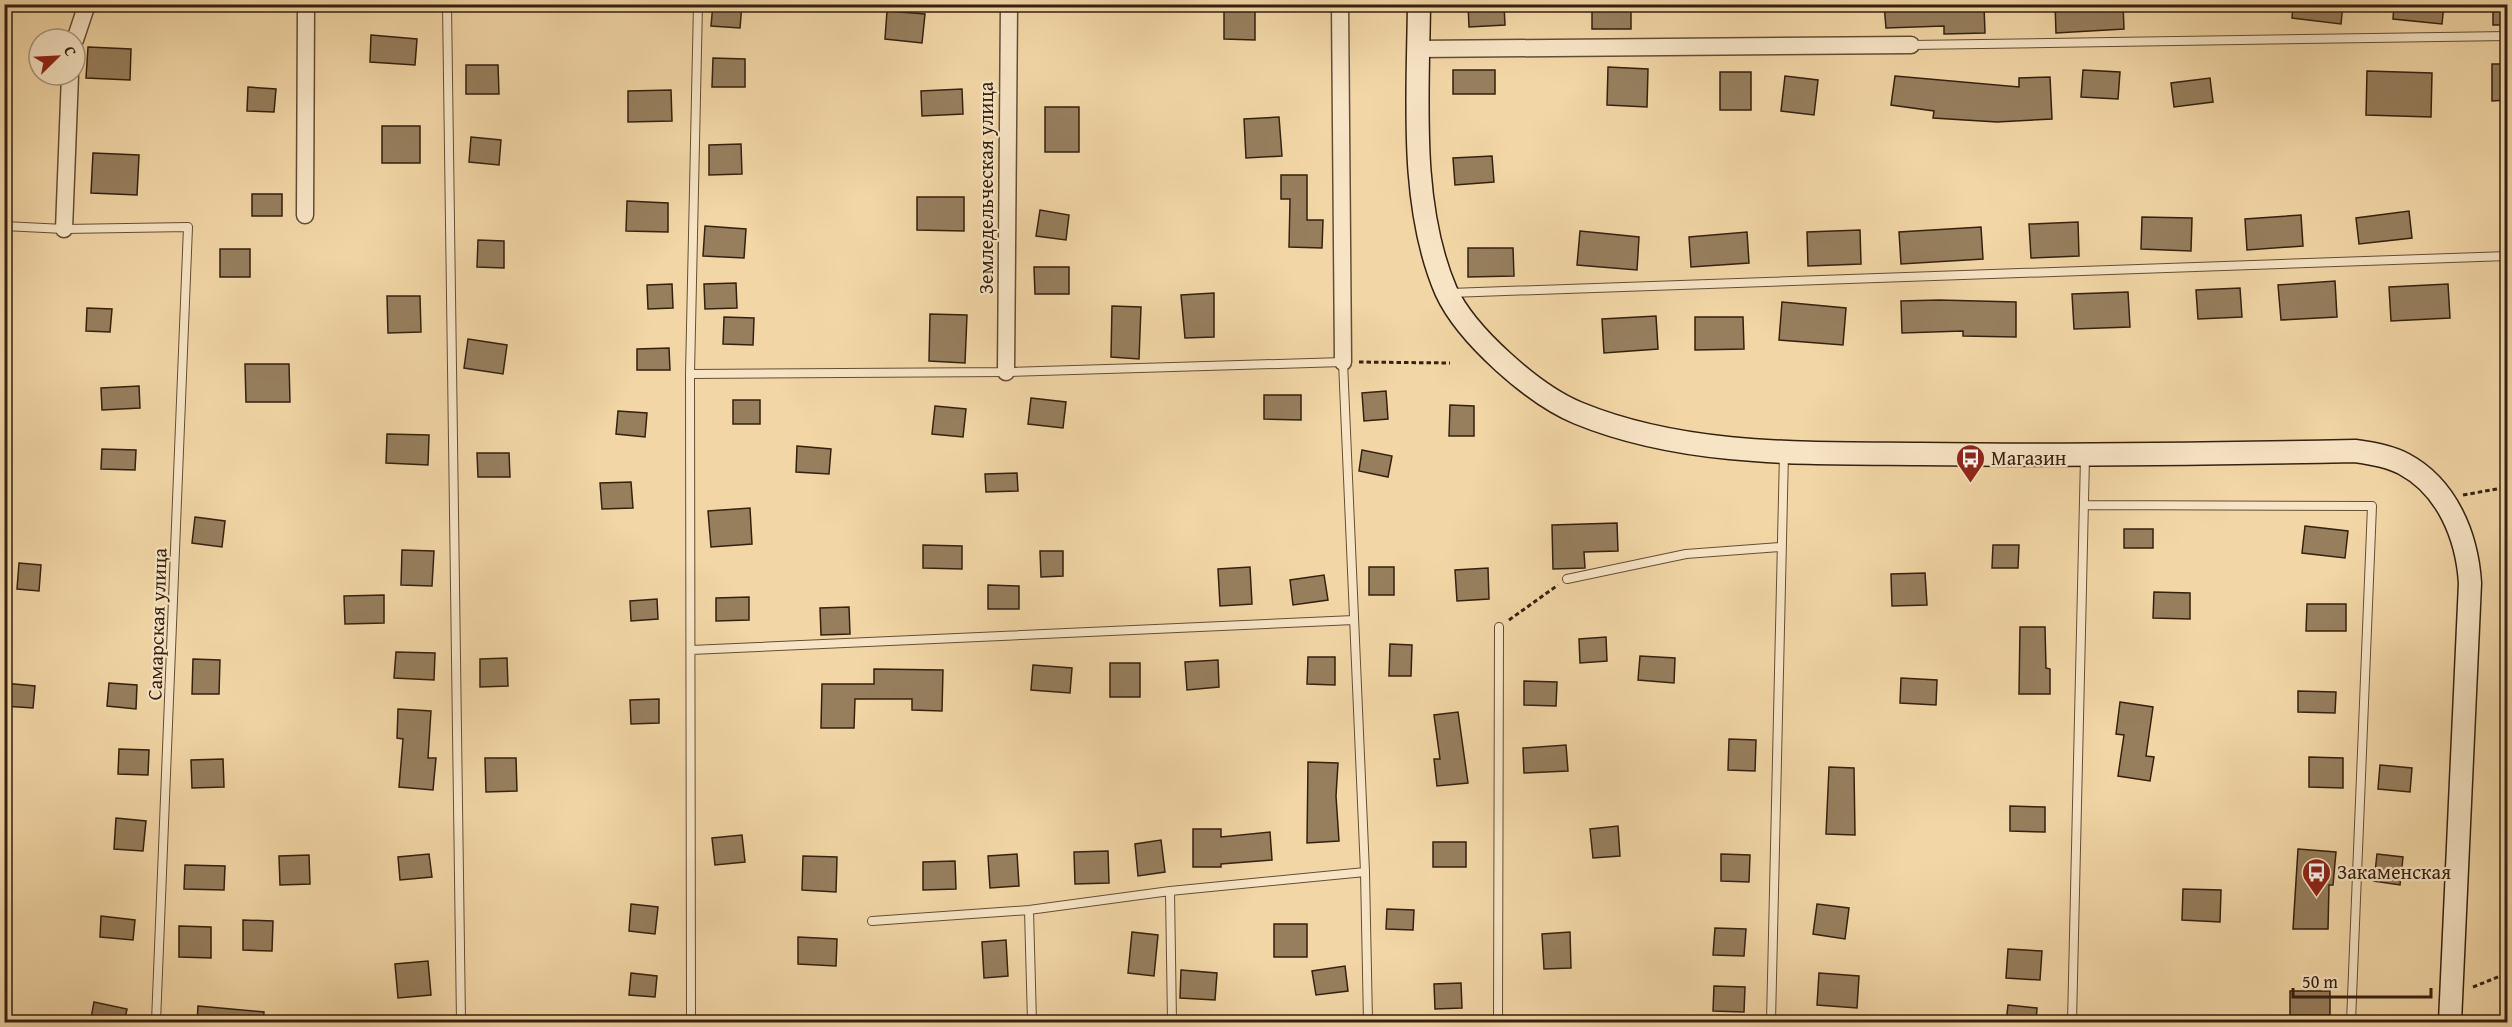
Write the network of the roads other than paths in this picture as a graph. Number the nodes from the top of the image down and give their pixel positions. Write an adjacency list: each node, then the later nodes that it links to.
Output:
1 (87, 4): 8 (street)
2 (306, 4): 13 (street)
3 (447, 4): 34 (lane)
4 (698, 4): 20 (lane)
5 (1009, 4): 19 (street, Земледельческая улица)
6 (1340, 4): 18 (street)
7 (1419, 4): 11 (main road)
8 (79, 27)
9 (2508, 36): 10 (lane)
10 (1911, 45): 11 (street)
11 (1418, 49): 17 (main road)
12 (70, 87): 15 (street)
13 (305, 215)
14 (4, 226): 15 (lane)
15 (64, 229): 33 (lane, Самарская улица)
16 (2508, 255): 17 (lane)
17 (1447, 293): 21 (main road)
18 (1343, 362): 19 (lane); 26 (lane)
19 (1006, 372): 20 (lane)
20 (690, 374): 28 (lane)
21 (1784, 453): 22 (main road); 24 (lane)
22 (2085, 456): 23 (lane); 43 (main road)
23 (2085, 505): 41 (lane); 42 (lane)
24 (1780, 547): 25 (lane); 40 (lane)
25 (1567, 579)
26 (1354, 620): 28 (lane); 29 (lane)
27 (1499, 627): 39 (lane)
28 (691, 650): 35 (lane)
29 (1365, 872): 30 (lane); 38 (lane)
30 (1170, 891): 31 (lane); 37 (lane)
31 (1029, 910): 32 (lane); 36 (lane)
32 (872, 921)
33 (156, 1023)
34 (461, 1023)
35 (691, 1023)
36 (1032, 1023)
37 (1172, 1023)
38 (1368, 1023)
39 (1498, 1023)
40 (1771, 1023)
41 (2072, 1023)
42 (2351, 1023)
43 (2450, 1023)

